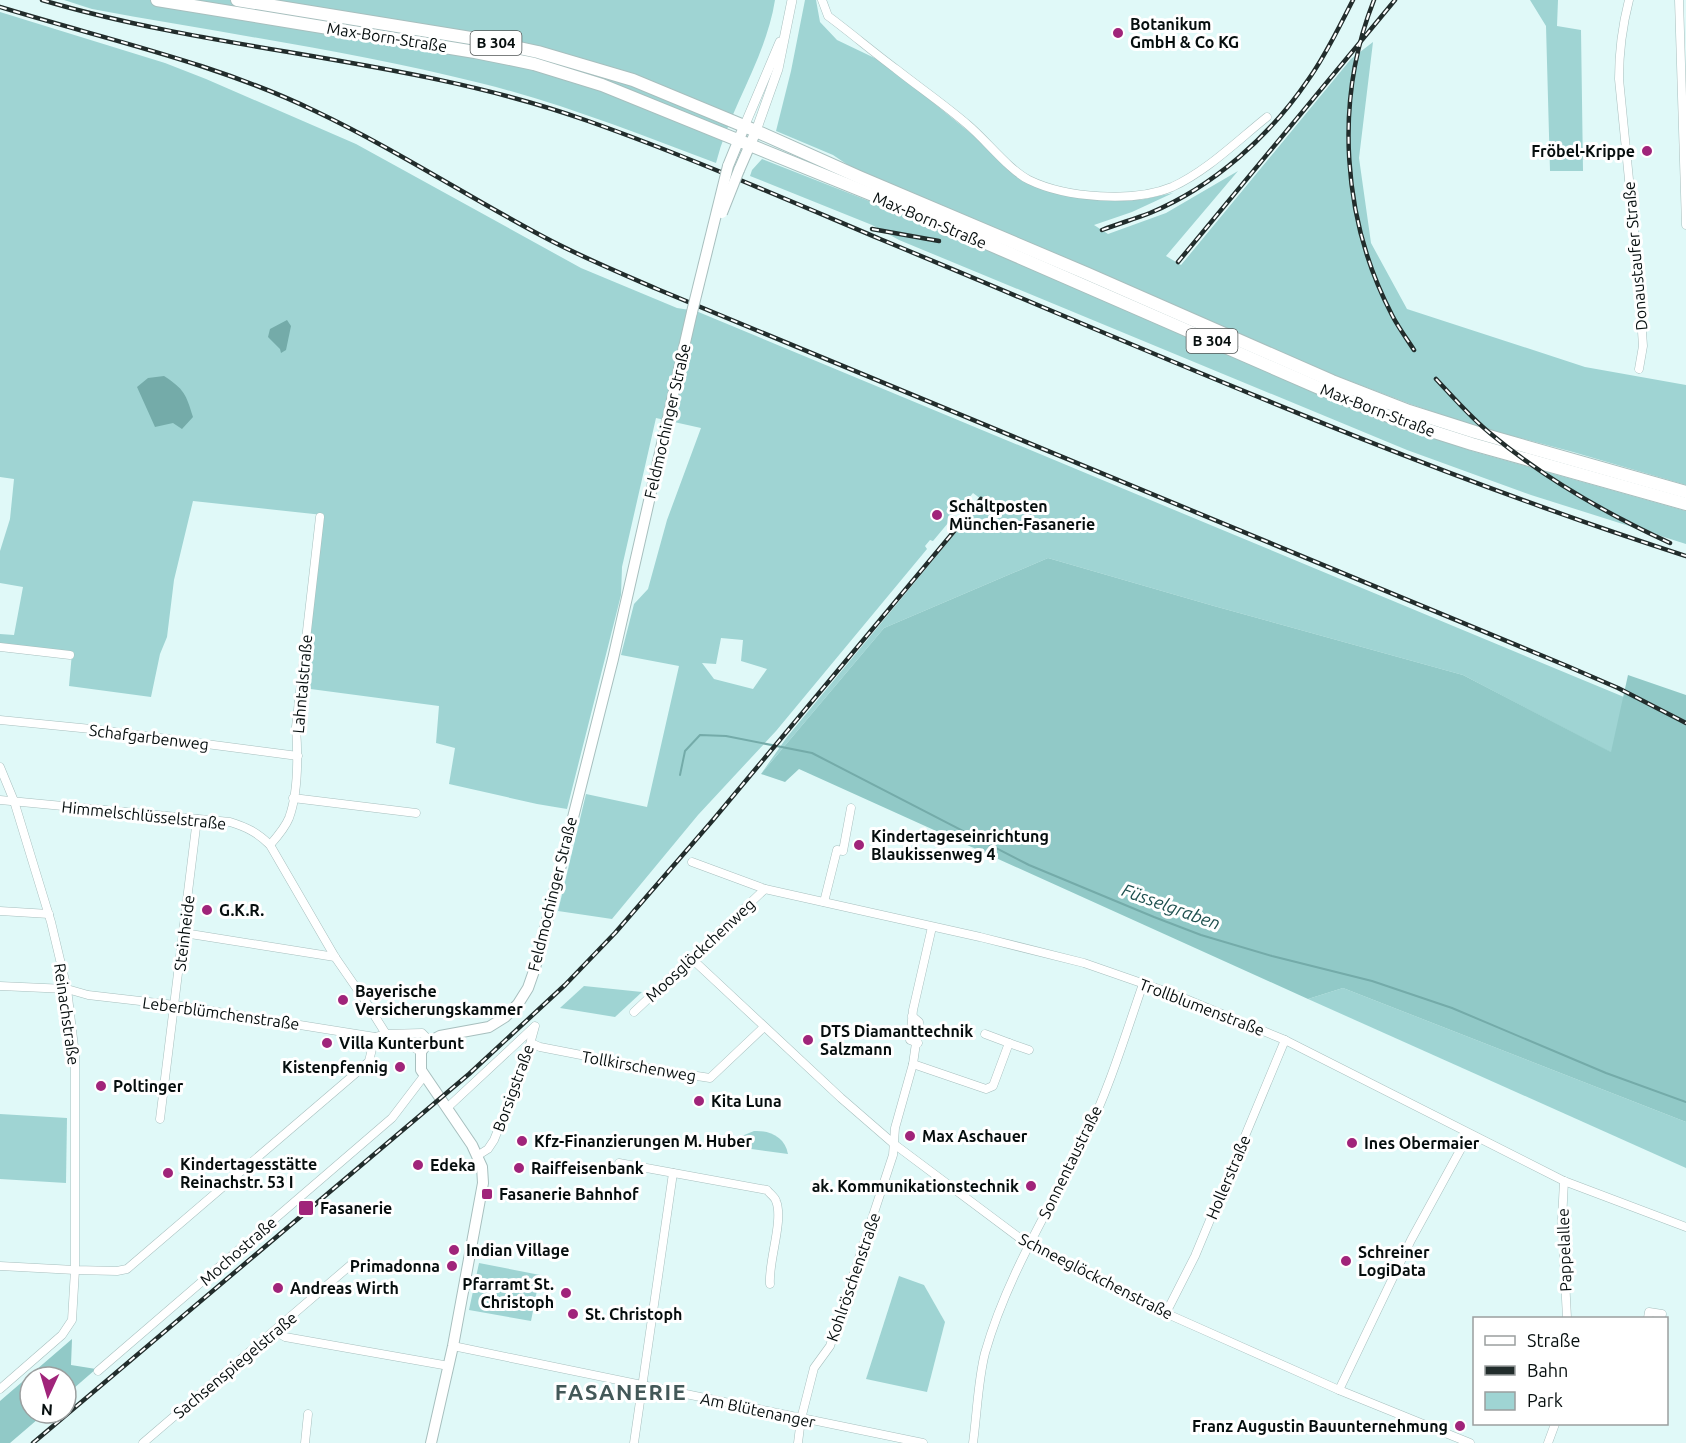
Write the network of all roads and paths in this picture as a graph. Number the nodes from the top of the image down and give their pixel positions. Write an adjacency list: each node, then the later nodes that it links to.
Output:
1 (157, 0): 9 (main road, Max-Born-Straße / B 304)
2 (237, 0): 8 (main road, Max-Born-Straße / B 304)
3 (792, 0): 8 (street, Feldmochinger Straße)
4 (822, 0): 7 (street)
5 (1629, 0): 13 (street, Donaustaufer Straße)
6 (1679, 0): 10 (street)
7 (1268, 117)
8 (750, 129): 9 (main road, Feldmochinger Straße); 14 (main road, Max-Born-Straße / B 304)
9 (744, 143): 12 (main road, Feldmochinger Straße, bridge); 12 (main road, Feldmochinger Straße, bridge); 15 (main road, Max-Born-Straße / B 304)
10 (1685, 173): 11 (street)
11 (1686, 225)
12 (703, 268): 48 (main road, Feldmochinger Straße, bridge)
13 (1639, 369)
14 (1686, 492)
15 (1686, 504)
16 (320, 517): 20 (street, Lahntalstraße)
17 (0, 647): 18 (street)
18 (70, 655)
19 (0, 720): 20 (street, Schafgarbenweg)
20 (298, 756): 22 (street, Lahntalstraße)
21 (0, 767): 24 (street, Reinachstraße)
22 (293, 798): 26 (street); 28 (street, Lahntalstraße)
23 (0, 800): 24 (street, Himmelschlüsselstraße)
24 (14, 801): 27 (street, Himmelschlüsselstraße); 33 (street, Reinachstraße)
25 (851, 808): 31 (street)
26 (416, 813)
27 (197, 819): 28 (street, Himmelschlüsselstraße); 35 (street, Steinheide)
28 (270, 845): 36 (street, Himmelschlüsselstraße)
29 (692, 862): 30 (street, Trollblumenstraße)
30 (765, 889): 31 (street, Trollblumenstraße); 37 (street, Moosglöckchenweg)
31 (824, 902): 34 (street, Trollblumenstraße)
32 (0, 911): 33 (street)
33 (49, 914): 40 (street, Reinachstraße)
34 (932, 927): 38 (street, Trollblumenstraße); 53 (street, Kohlröschenstraße)
35 (184, 933): 36 (street); 41 (street, Steinheide)
36 (335, 957): 44 (street, Himmelschlüsselstraße)
37 (691, 958): 42 (street, Moosglöckchenweg); 43 (street, Schneeglöckchenstraße)
38 (1143, 984): 47 (street, Trollblumenstraße); 64 (street, Sonnentaustraße)
39 (0, 986): 40 (street, Leberblümchenstraße)
40 (67, 989): 41 (street, Leberblümchenstraße); 67 (street, Reinachstraße)
41 (175, 1005): 46 (street, Leberblümchenstraße); 56 (street, Steinheide)
42 (634, 1012)
43 (764, 1026): 49 (street, Tollkirschenweg); 58 (street, Schneeglöckchenstraße)
44 (389, 1034): 46 (street); 48 (street); 52 (street)
45 (985, 1034): 50 (street)
46 (375, 1037): 67 (street)
47 (1286, 1040): 57 (street, Trollblumenstraße); 69 (street, Hollerstraße)
48 (430, 1041): 52 (main road)
49 (531, 1043): 55 (street, Borsigstraße); 59 (street, Borsigstraße)
50 (1009, 1043): 51 (street); 53 (street)
51 (1029, 1050)
52 (421, 1052): 54 (main road)
53 (913, 1064): 58 (street, Kohlröschenstraße)
54 (424, 1076): 55 (main road); 76 (street, Mochostraße)
55 (447, 1108): 59 (main road)
56 (160, 1119)
57 (1469, 1134): 62 (street, Trollblumenstraße); 79 (street)
58 (894, 1144): 64 (street, Schneeglöckchenstraße); 81 (street, Kohlröschenstraße)
59 (477, 1156): 74 (main road)
60 (619, 1163): 61 (street)
61 (674, 1173): 68 (street); 77 (street)
62 (1564, 1181): 63 (street, Trollblumenstraße); 70 (street, Pappelallee)
63 (1686, 1227)
64 (1029, 1245): 69 (street, Schneeglöckchenstraße); 89 (street, Sonnentaustraße)
65 (353, 1263): 73 (street, Sachsenspiegelstraße)
66 (0, 1266): 67 (street)
67 (75, 1270): 78 (street, Reinachstraße)
68 (770, 1284)
69 (1166, 1313): 79 (street, Schneeglöckchenstraße)
70 (1567, 1317)
71 (1648, 1317): 72 (street)
72 (1661, 1317)
73 (275, 1331): 75 (street); 83 (street, Sachsenspiegelstraße)
74 (453, 1346): 75 (main road); 77 (street, Am Blütenanger)
75 (449, 1366): 85 (main road)
76 (98, 1371)
77 (642, 1386): 81 (street, Am Blütenanger); 86 (street)
78 (0, 1389)
79 (1339, 1390): 90 (street, Schneeglöckchenstraße)
80 (308, 1414): 84 (street)
81 (801, 1419): 87 (street, Kohlröschenstraße); 88 (street, Am Blütenanger)
82 (1555, 1425): 91 (street)
83 (143, 1443)
84 (305, 1443)
85 (431, 1443)
86 (634, 1443)
87 (798, 1443)
88 (923, 1443)
89 (973, 1443)
90 (1470, 1443)
91 (1548, 1443)

